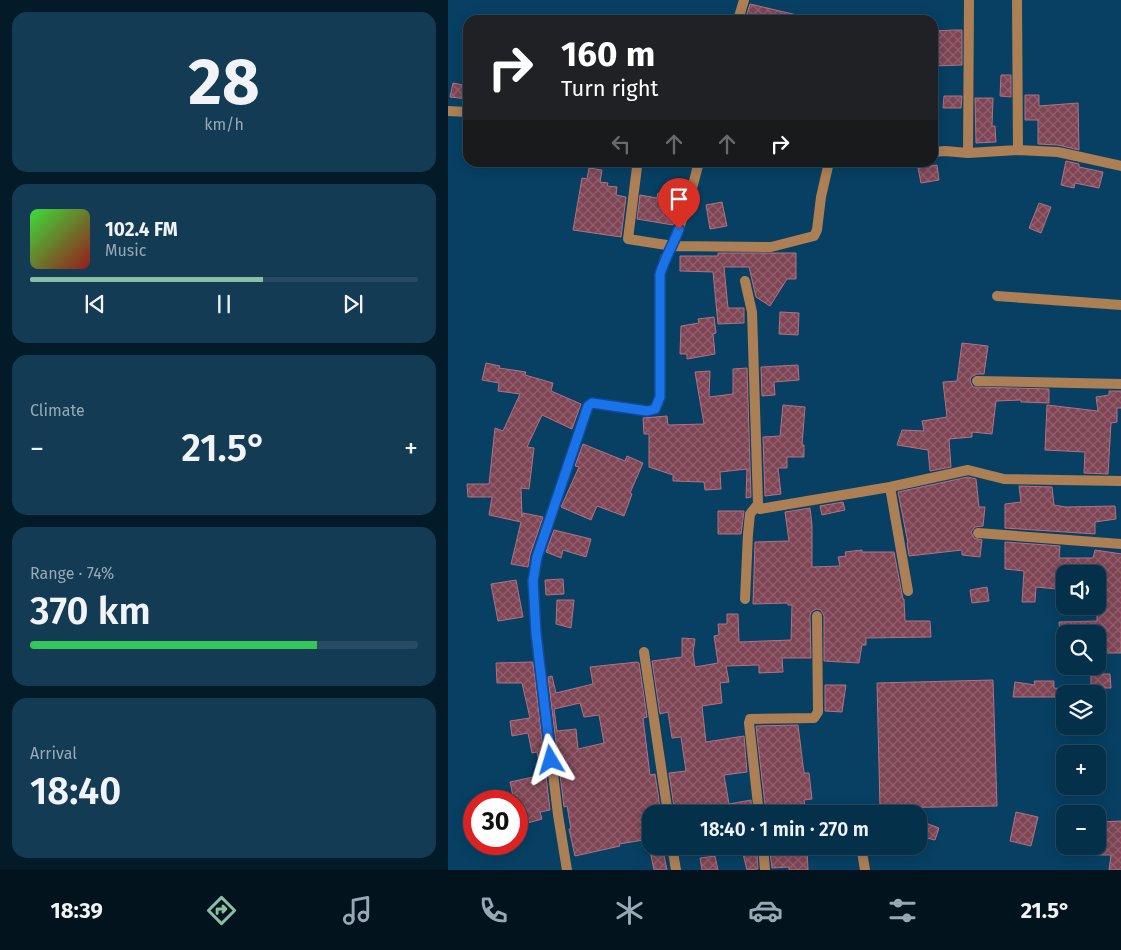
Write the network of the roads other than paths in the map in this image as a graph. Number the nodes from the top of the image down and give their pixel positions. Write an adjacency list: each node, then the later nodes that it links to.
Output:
1 (744, 0): 4 (street)
2 (969, 0): 9 (street)
3 (1017, 0): 7 (street)
4 (740, 15)
5 (448, 111): 6 (street)
6 (463, 112)
7 (1018, 150): 9 (street); 10 (street)
8 (938, 152): 9 (street)
9 (968, 153)
10 (1122, 166)
11 (637, 167): 14 (street)
12 (698, 167): 14 (street)
13 (828, 167): 14 (street)
14 (673, 246): 34 (street)
15 (745, 281): 22 (street)
16 (997, 296): 17 (street)
17 (1122, 306)
18 (977, 381): 19 (street)
19 (1122, 384)
20 (1122, 481): 21 (street)
21 (890, 487): 22 (street); 25 (street)
22 (758, 504): 26 (street)
23 (978, 533): 24 (street)
24 (1122, 544)
25 (908, 591)
26 (745, 599)
27 (817, 616): 30 (street)
28 (644, 652): 29 (street)
29 (667, 805)
30 (758, 805)
31 (674, 855): 35 (street)
32 (764, 855): 36 (street)
33 (862, 855): 37 (street)
34 (567, 870)
35 (676, 870)
36 (765, 870)
37 (865, 870)

